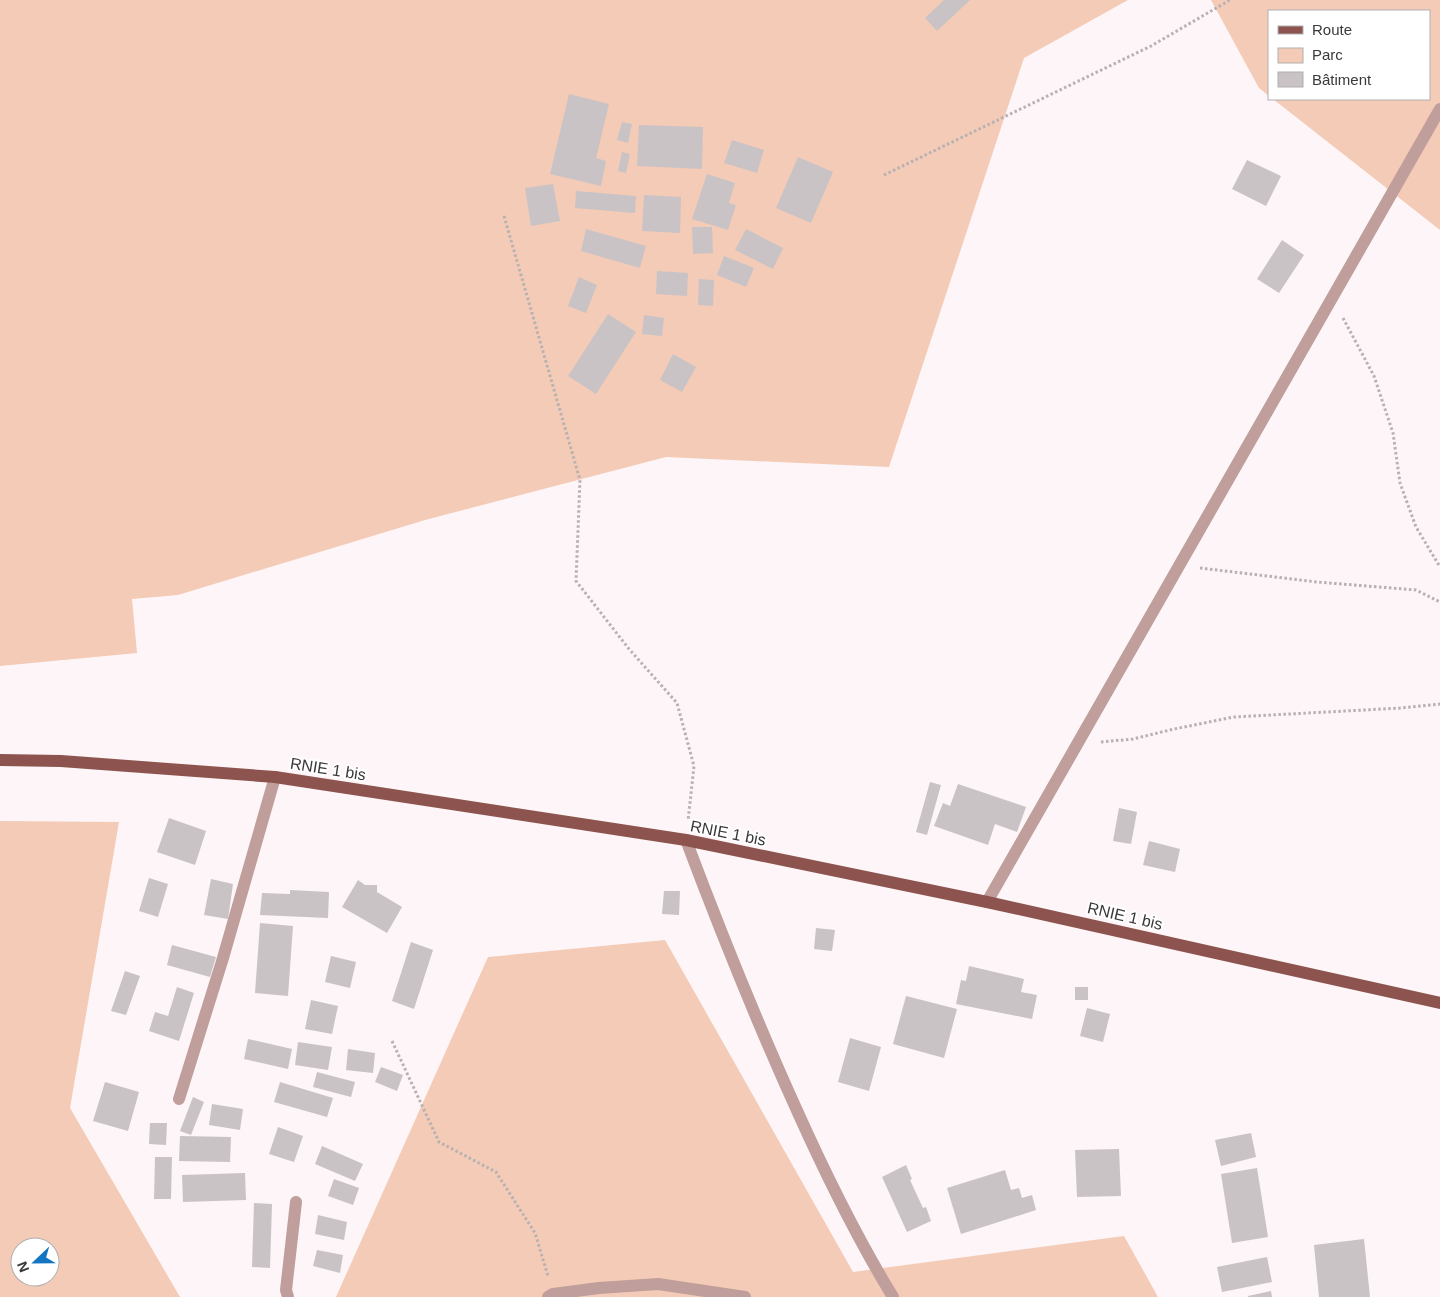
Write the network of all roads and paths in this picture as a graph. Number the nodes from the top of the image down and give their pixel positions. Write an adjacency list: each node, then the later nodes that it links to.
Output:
1 (1230, 0): 3 (path)
2 (1440, 109): 5 (street)
3 (884, 175)
4 (504, 216): 13 (path)
5 (1333, 298): 6 (street); 7 (path)
6 (1180, 566): 8 (path); 10 (street)
7 (1440, 567)
8 (1440, 602)
9 (1440, 704): 10 (path)
10 (1076, 745): 14 (street)
11 (0, 760): 12 (main road, RNIE 1 bis)
12 (275, 777): 13 (main road, RNIE 1 bis); 17 (street)
13 (686, 840): 14 (main road, RNIE 1 bis); 22 (street)
14 (987, 902): 15 (main road, RNIE 1 bis)
15 (1440, 1003)
16 (392, 1041): 19 (path)
17 (179, 1099)
18 (296, 1202): 20 (street)
19 (550, 1295): 21 (street)
20 (288, 1297)
21 (746, 1297)
22 (892, 1297)

